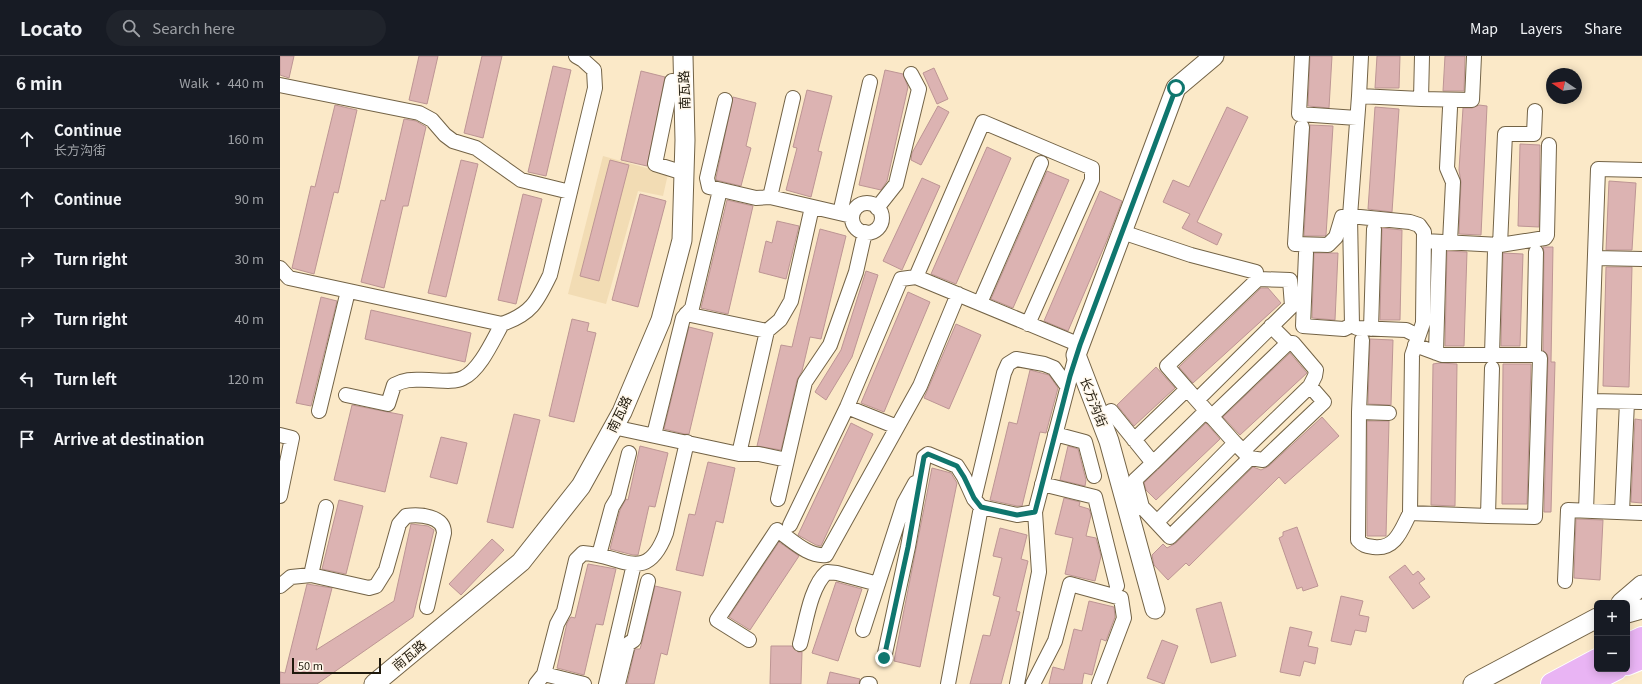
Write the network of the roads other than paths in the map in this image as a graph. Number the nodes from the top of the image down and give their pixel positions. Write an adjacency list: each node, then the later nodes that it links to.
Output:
1 (576, 56): 25 (street)
2 (683, 56): 9 (street, 南瓦路)
3 (1214, 56): 33 (street)
4 (1302, 56): 18 (street)
5 (1361, 56): 12 (street)
6 (1422, 56): 14 (street)
7 (1474, 56): 14 (street)
8 (911, 74): 28 (street)
9 (684, 82): 23 (street, 南瓦路); 23 (street)
10 (870, 82): 29 (street)
11 (280, 85): 25 (street)
12 (1359, 96): 14 (street); 18 (street)
13 (793, 98): 26 (street)
14 (1421, 99)
15 (725, 100): 24 (street)
16 (1450, 108): 35 (street)
17 (1535, 111): 36 (street)
18 (1357, 118): 30 (street)
19 (1302, 127): 30 (street)
20 (1549, 145): 36 (street)
21 (1041, 163): 46 (street)
22 (1642, 170): 39 (street)
23 (684, 172): 74 (street, 南瓦路)
24 (720, 190): 26 (street); 47 (street)
25 (570, 192): 48 (street)
26 (770, 197): 27 (street)
27 (812, 207): 29 (street); 52 (street)
28 (877, 208): 29 (street); 32 (street)
29 (846, 215): 32 (street)
30 (1350, 216): 34 (street); 50 (street)
31 (1374, 229): 53 (street)
32 (865, 232): 84 (street)
33 (1122, 232): 42 (street); 56 (street)
34 (1424, 241): 35 (street); 54 (street)
35 (1444, 245): 36 (street); 57 (street)
36 (1498, 248): 59 (street)
37 (1536, 252): 59 (street)
38 (1306, 253): 50 (street)
39 (1595, 258): 40 (street); 65 (street)
40 (1642, 259)
41 (280, 268): 44 (street)
42 (1256, 272)
43 (916, 277): 45 (street); 49 (street); 68 (street)
44 (348, 290): 48 (street); 69 (street)
45 (958, 294): 46 (street); 75 (street)
46 (980, 303): 49 (street)
47 (686, 314): 52 (street); 78 (street)
48 (502, 324): 63 (street)
49 (1028, 324): 56 (street)
50 (1352, 325): 53 (street)
51 (1271, 326): 55 (street); 62 (street); 64 (street)
52 (767, 331): 83 (street)
53 (1367, 334): 54 (street); 71 (street)
54 (1417, 340): 57 (street); 97 (street)
55 (1288, 343): 61 (street); 73 (street)
56 (1078, 350): 60 (street); 93 (street, 长方沟街)
57 (1436, 353): 59 (street)
58 (1540, 358): 99 (street)
59 (1492, 362): 99 (street)
60 (1067, 386): 76 (street); 91 (street)
61 (1310, 386): 81 (street); 81 (street)
62 (1187, 390): 64 (street); 79 (street)
63 (346, 395)
64 (1196, 400): 73 (street)
65 (1590, 401): 66 (street); 94 (street)
66 (1627, 402): 67 (street); 96 (street)
67 (1642, 402)
68 (847, 407): 75 (street); 100 (street)
69 (319, 411)
70 (1111, 411): 79 (street)
71 (1359, 412): 72 (street); 97 (street)
72 (1389, 413)
73 (1209, 414): 81 (street); 85 (street)
74 (614, 426): 78 (street); 129 (street, 南瓦路)
75 (897, 426): 120 (street)
76 (1055, 434): 87 (street); 88 (street)
77 (280, 435): 89 (street)
78 (654, 435): 80 (street)
79 (1134, 440): 85 (street)
80 (687, 442): 83 (street); 102 (street)
81 (1243, 450): 93 (street); 93 (street)
82 (629, 453): 101 (street)
83 (739, 454): 84 (street)
84 (786, 460): 90 (street)
85 (1153, 463): 93 (street)
86 (922, 470): 91 (street); 106 (street); 123 (street)
87 (1094, 476)
88 (1042, 484): 95 (street); 109 (street)
89 (280, 496)
90 (778, 499)
91 (977, 503): 95 (street); 133 (street)
92 (326, 507): 103 (street)
93 (1135, 509): 114 (street, 长方沟街)
94 (1586, 511): 96 (street); 105 (street)
95 (1035, 512): 134 (street)
96 (1622, 512): 98 (street)
97 (1410, 513): 99 (street)
98 (1642, 513)
99 (1488, 516)
100 (790, 524)
101 (599, 555): 102 (street); 128 (street)
102 (634, 564): 131 (street)
103 (311, 576): 108 (street); 113 (street)
104 (648, 581): 132 (street)
105 (1565, 581)
106 (878, 584): 118 (street); 121 (street)
107 (1642, 585): 111 (street)
108 (280, 586)
109 (1117, 586)
110 (1642, 599): 112 (street)
111 (1624, 600)
112 (1630, 604)
113 (427, 607)
114 (1156, 609)
115 (1642, 609): 116 (street)
116 (1630, 612)
117 (1593, 622): 137 (street)
118 (863, 630)
119 (1642, 638): 122 (highway)
120 (749, 640)
121 (800, 644)
122 (1630, 644)
123 (884, 658)
124 (1642, 658): 126 (highway)
125 (1594, 662): 138 (highway)
126 (1630, 663)
127 (1610, 672): 139 (highway)
128 (540, 679): 130 (street)
129 (381, 682)
130 (584, 684)
131 (606, 684)
132 (618, 684)
133 (948, 684)
134 (1017, 684)
135 (1032, 684): 136 (street)
136 (1099, 684)
137 (1473, 684)
138 (1552, 684)
139 (1586, 684)

